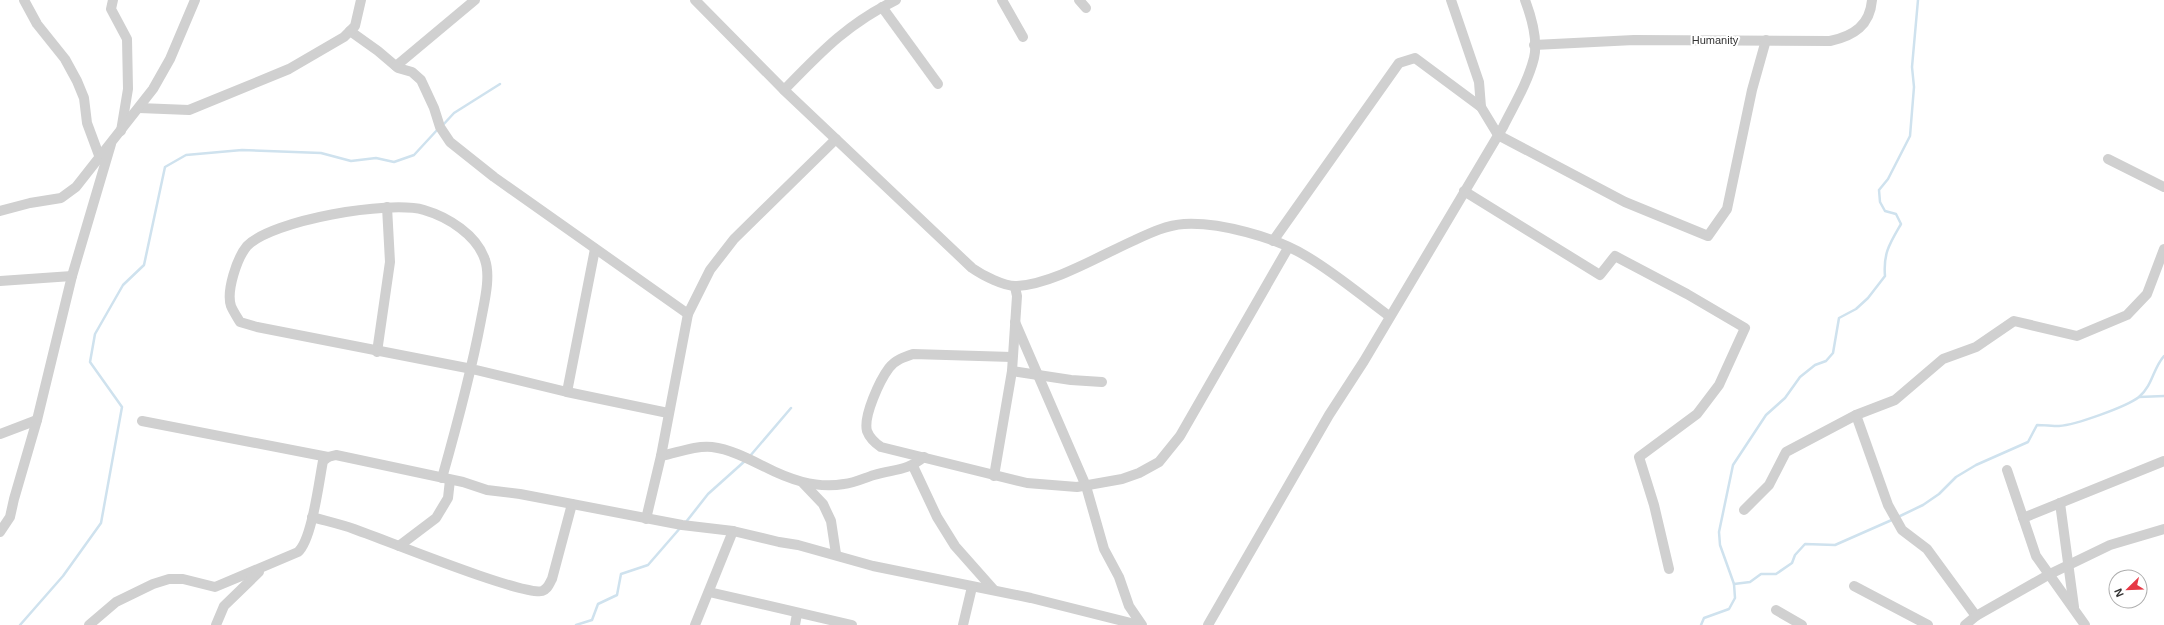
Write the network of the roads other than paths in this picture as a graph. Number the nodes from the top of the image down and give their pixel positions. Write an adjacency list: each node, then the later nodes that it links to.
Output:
1 (24, 0): 28 (street)
2 (113, 0): 24 (street)
3 (195, 0): 23 (street)
4 (362, 0): 15 (street)
5 (475, 0): 19 (street)
6 (695, 0): 21 (street)
7 (896, 0): 13 (street)
8 (1002, 0): 16 (street)
9 (1079, 0): 14 (street)
10 (1451, 0): 22 (street)
11 (1525, 0): 18 (street)
12 (1872, 0): 17 (street, Humanity)
13 (882, 7): 20 (street); 21 (street)
14 (1086, 8)
15 (350, 31): 19 (street); 23 (street)
16 (1023, 37)
17 (1766, 40): 18 (street, Humanity); 25 (street)
18 (1534, 45): 25 (street)
19 (396, 66): 36 (street)
20 (938, 84)
21 (784, 90): 26 (street)
22 (1481, 107): 25 (street); 34 (street)
23 (139, 108): 24 (street)
24 (120, 132): 27 (street)
25 (1498, 135): 31 (street)
26 (836, 139): 40 (street); 41 (street)
27 (111, 144): 28 (street); 38 (street)
28 (100, 158): 33 (street)
29 (2108, 159): 30 (street)
30 (2164, 188)
31 (1464, 191): 42 (street); 79 (street)
32 (387, 208): 44 (street); 44 (street); 46 (street)
33 (0, 211)
34 (1273, 241): 35 (street); 40 (street)
35 (1288, 248): 42 (street); 65 (street)
36 (595, 249): 41 (street); 50 (street)
37 (2164, 249): 52 (street)
38 (72, 276): 39 (street); 53 (street)
39 (0, 281)
40 (1016, 287): 43 (street)
41 (688, 314): 51 (street)
42 (1389, 316): 96 (street)
43 (1015, 322): 45 (street); 48 (street)
44 (377, 352): 46 (street)
45 (1012, 357): 47 (street); 58 (street)
46 (472, 369): 50 (street); 63 (street)
47 (1012, 371): 48 (street); 62 (street)
48 (1038, 374): 49 (street); 65 (street)
49 (1102, 382)
50 (567, 392): 51 (street)
51 (668, 413): 56 (street)
52 (1856, 415): 68 (street); 88 (street)
53 (37, 420): 55 (street); 74 (street)
54 (142, 421): 57 (street)
55 (0, 434)
56 (661, 456): 64 (street); 71 (street)
57 (328, 457): 63 (street); 69 (street)
58 (924, 458): 60 (street); 62 (street)
59 (2164, 461): 66 (street)
60 (913, 466): 64 (street); 83 (street)
61 (2007, 470): 70 (street)
62 (994, 476): 65 (street)
63 (446, 479): 67 (street); 75 (street)
64 (803, 483): 76 (street)
65 (1086, 486): 95 (street)
66 (2060, 503): 70 (street); 77 (street)
67 (572, 504): 71 (street); 75 (street)
68 (1744, 510)
69 (312, 517): 75 (street); 78 (street)
70 (2023, 518): 80 (street)
71 (646, 519): 73 (street)
72 (2164, 529): 77 (street)
73 (733, 531): 76 (street); 84 (street)
74 (0, 532)
75 (399, 546)
76 (836, 554): 82 (street)
77 (2068, 565): 80 (street); 85 (street)
78 (264, 567): 89 (street); 90 (street)
79 (1669, 569)
80 (2050, 574): 85 (street); 88 (street)
81 (1854, 586): 98 (street)
82 (972, 587): 83 (street); 94 (street)
83 (994, 590): 95 (street)
84 (709, 592): 87 (street); 91 (street)
85 (2074, 609): 100 (street)
86 (1776, 610): 97 (street)
87 (797, 614): 92 (street); 93 (street)
88 (1976, 616): 99 (street)
89 (95, 623)
90 (216, 625)
91 (694, 625)
92 (795, 625)
93 (852, 625)
94 (963, 625)
95 (1140, 625)
96 (1208, 625)
97 (1802, 625)
98 (1928, 625)
99 (1965, 625)
100 (2085, 625)

